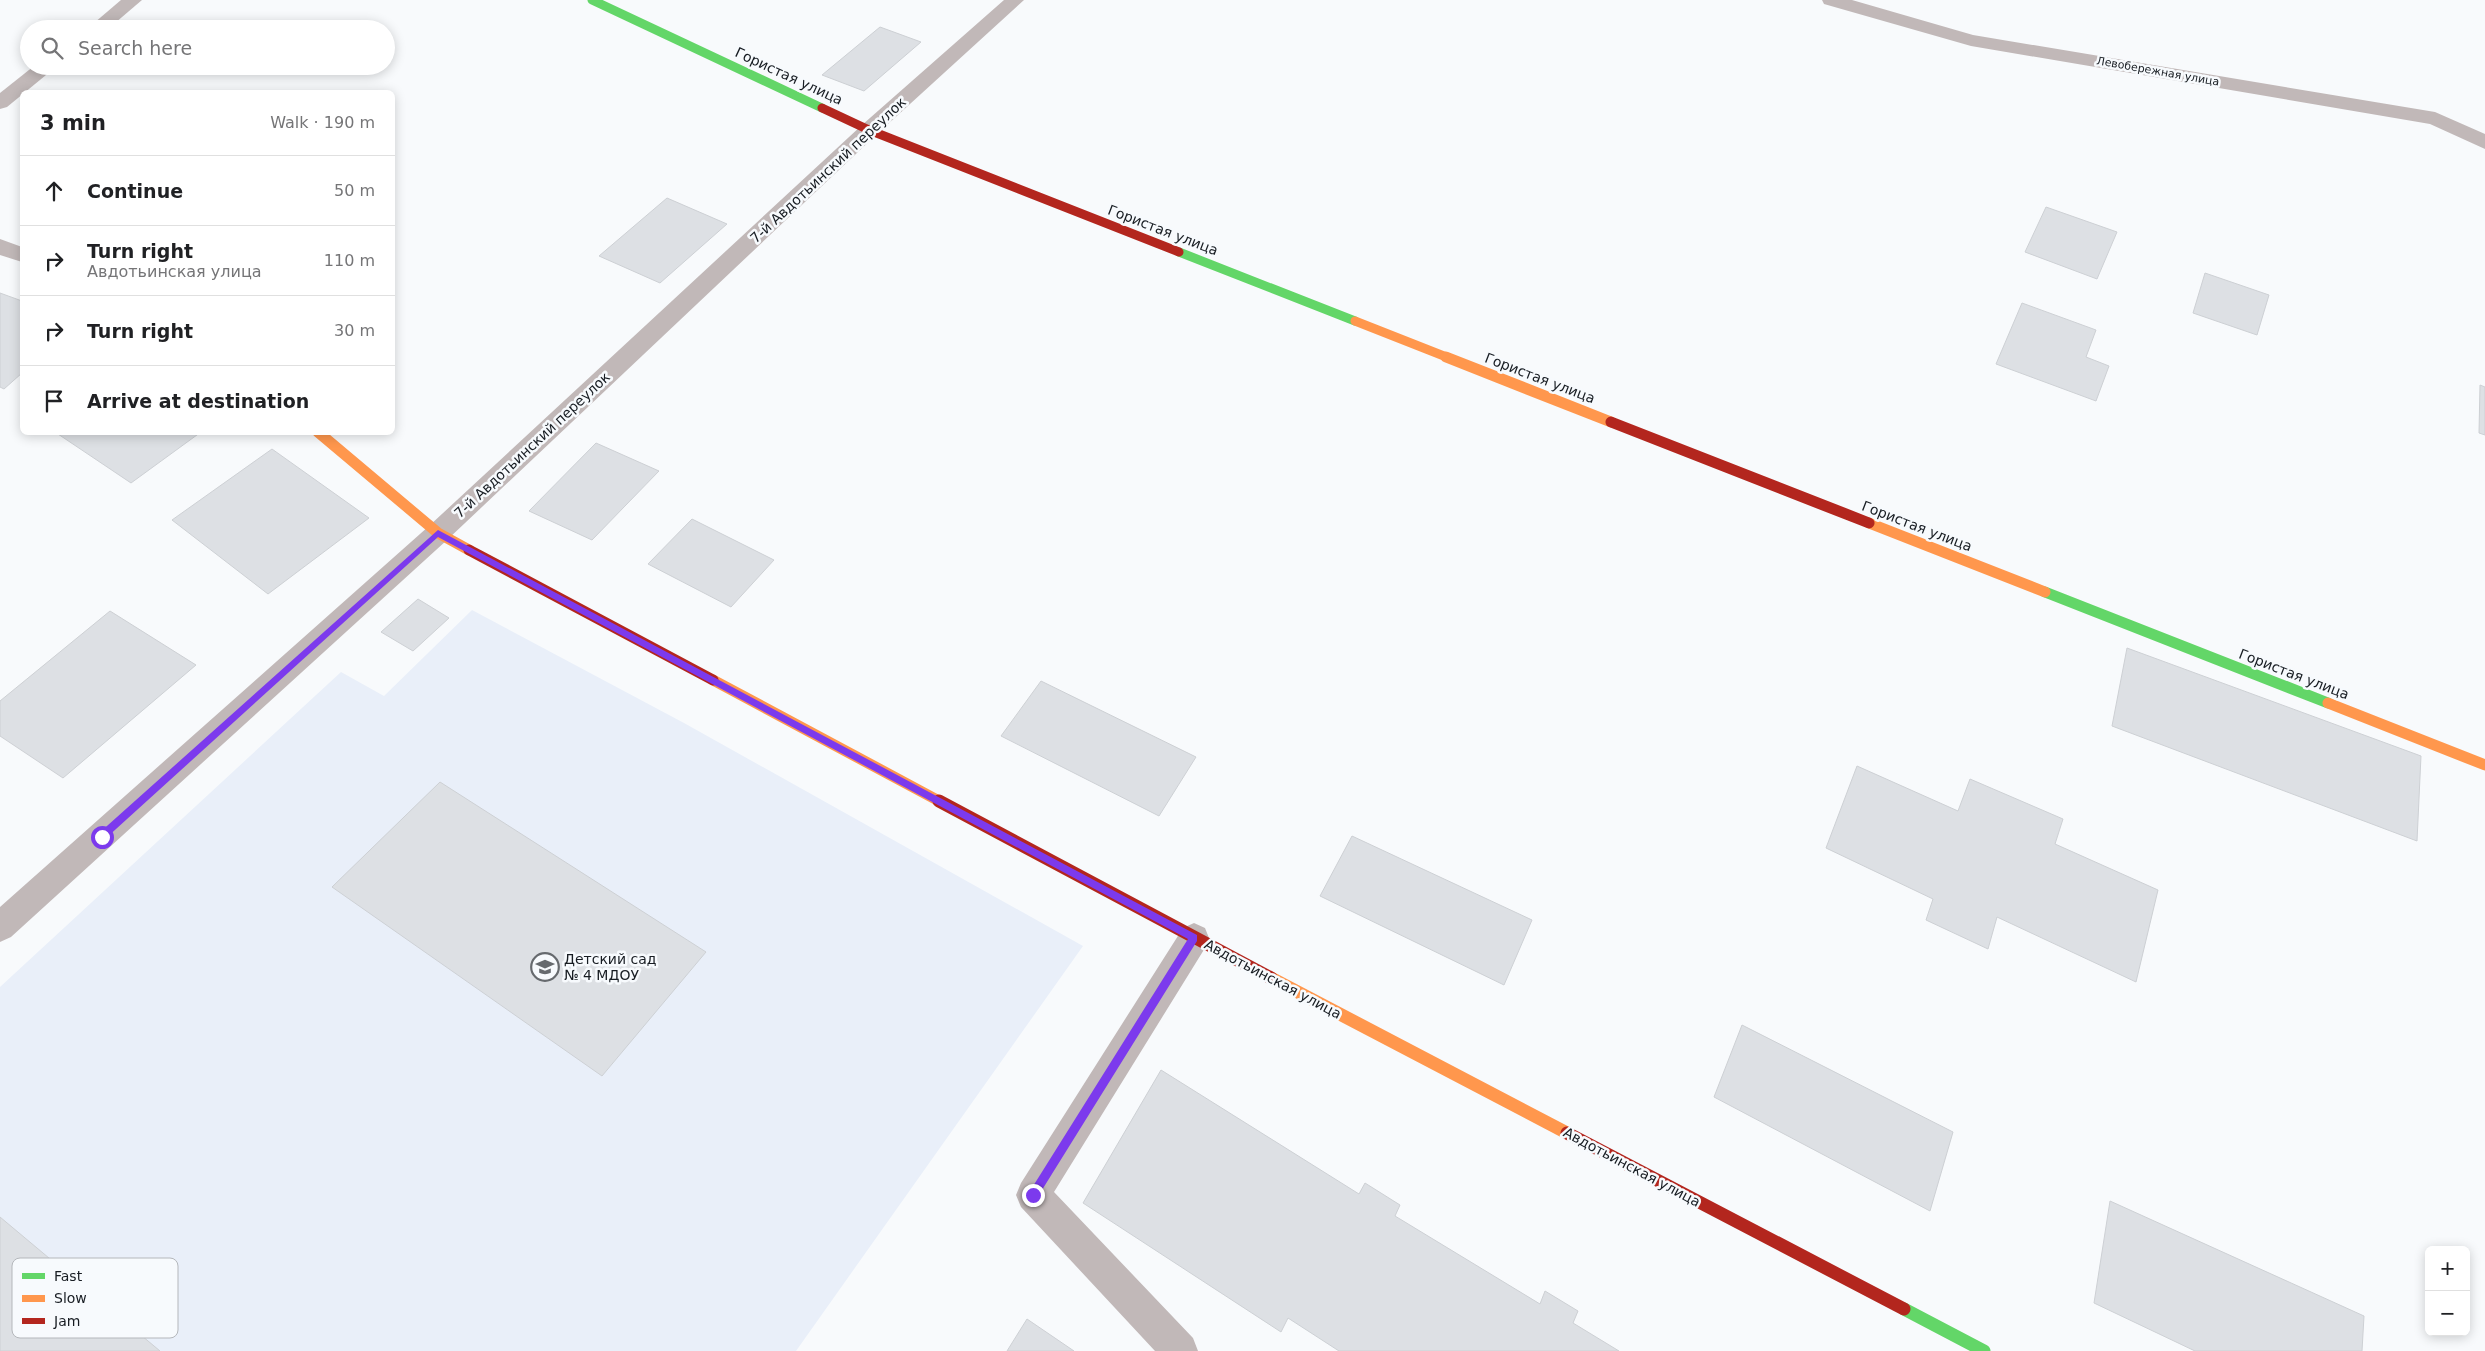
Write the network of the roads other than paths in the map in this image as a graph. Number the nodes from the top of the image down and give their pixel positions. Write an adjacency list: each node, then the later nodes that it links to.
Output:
1 (133, 0): 5 (street)
2 (592, 0): 8 (street, Гористая улица)
3 (1015, 0): 8 (street, 7-й Авдотьинский переулок)
4 (1831, 0): 9 (street, Левобережная улица)
5 (107, 20)
6 (36, 75): 7 (street)
7 (0, 103)
8 (870, 130): 13 (street, 7-й Авдотьинский переулок); 14 (street, Гористая улица)
9 (2485, 142)
10 (0, 246): 11 (street)
11 (20, 254)
12 (322, 435): 13 (street, Авдотьинская улица)
13 (438, 533): 15 (street, 7-й Авдотьинский переулок); 16 (street, Авдотьинская улица)
14 (2485, 765)
15 (0, 927)
16 (1194, 938): 17 (street); 18 (street, Авдотьинская улица)
17 (1180, 1351)
18 (1984, 1351)

